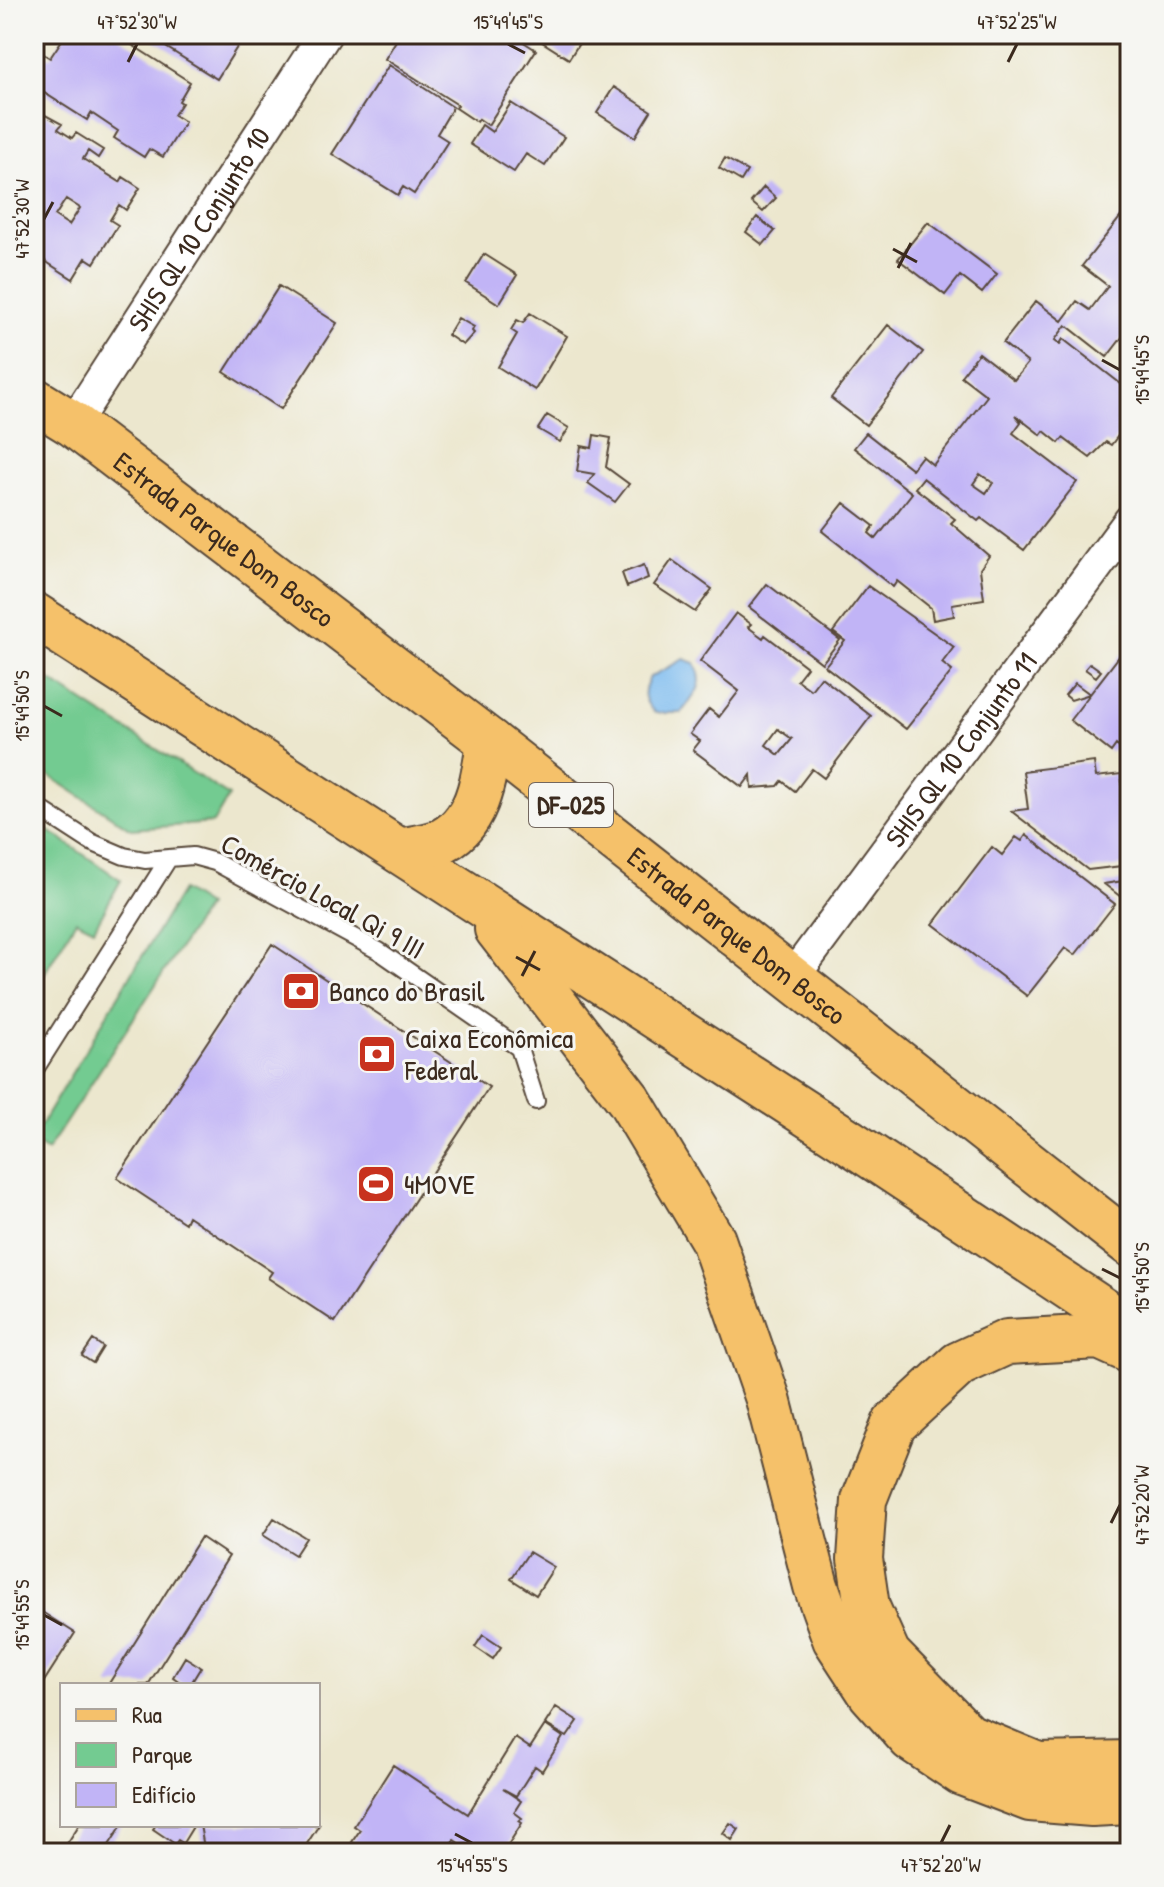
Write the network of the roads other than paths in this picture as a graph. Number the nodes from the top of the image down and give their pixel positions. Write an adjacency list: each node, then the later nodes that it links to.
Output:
1 (325, 34): 3 (street, SHIS QL 10 Conjunto 10)
2 (34, 400): 3 (main road, Estrada Parque Dom Bosco / DF-025)
3 (73, 424): 6 (main road, Estrada Parque Dom Bosco / DF-025)
4 (1130, 521): 11 (street, SHIS QL 10 Conjunto 11)
5 (34, 615): 8 (main road)
6 (489, 741): 8 (main road); 11 (main road, Estrada Parque Dom Bosco / DF-025)
7 (34, 805): 9 (lane, Comércio Local Qi 9 III)
8 (400, 851): 10 (main road)
9 (169, 858): 12 (lane); 13 (lane, Comércio Local Qi 9 III)
10 (476, 902): 15 (main road); 18 (main road)
11 (792, 978): 14 (main road, Estrada Parque Dom Bosco / DF-025)
12 (34, 1071)
13 (536, 1101)
14 (1120, 1233)
15 (1130, 1328)
16 (1130, 1351): 17 (main road)
17 (1130, 1763)
18 (1130, 1802)

